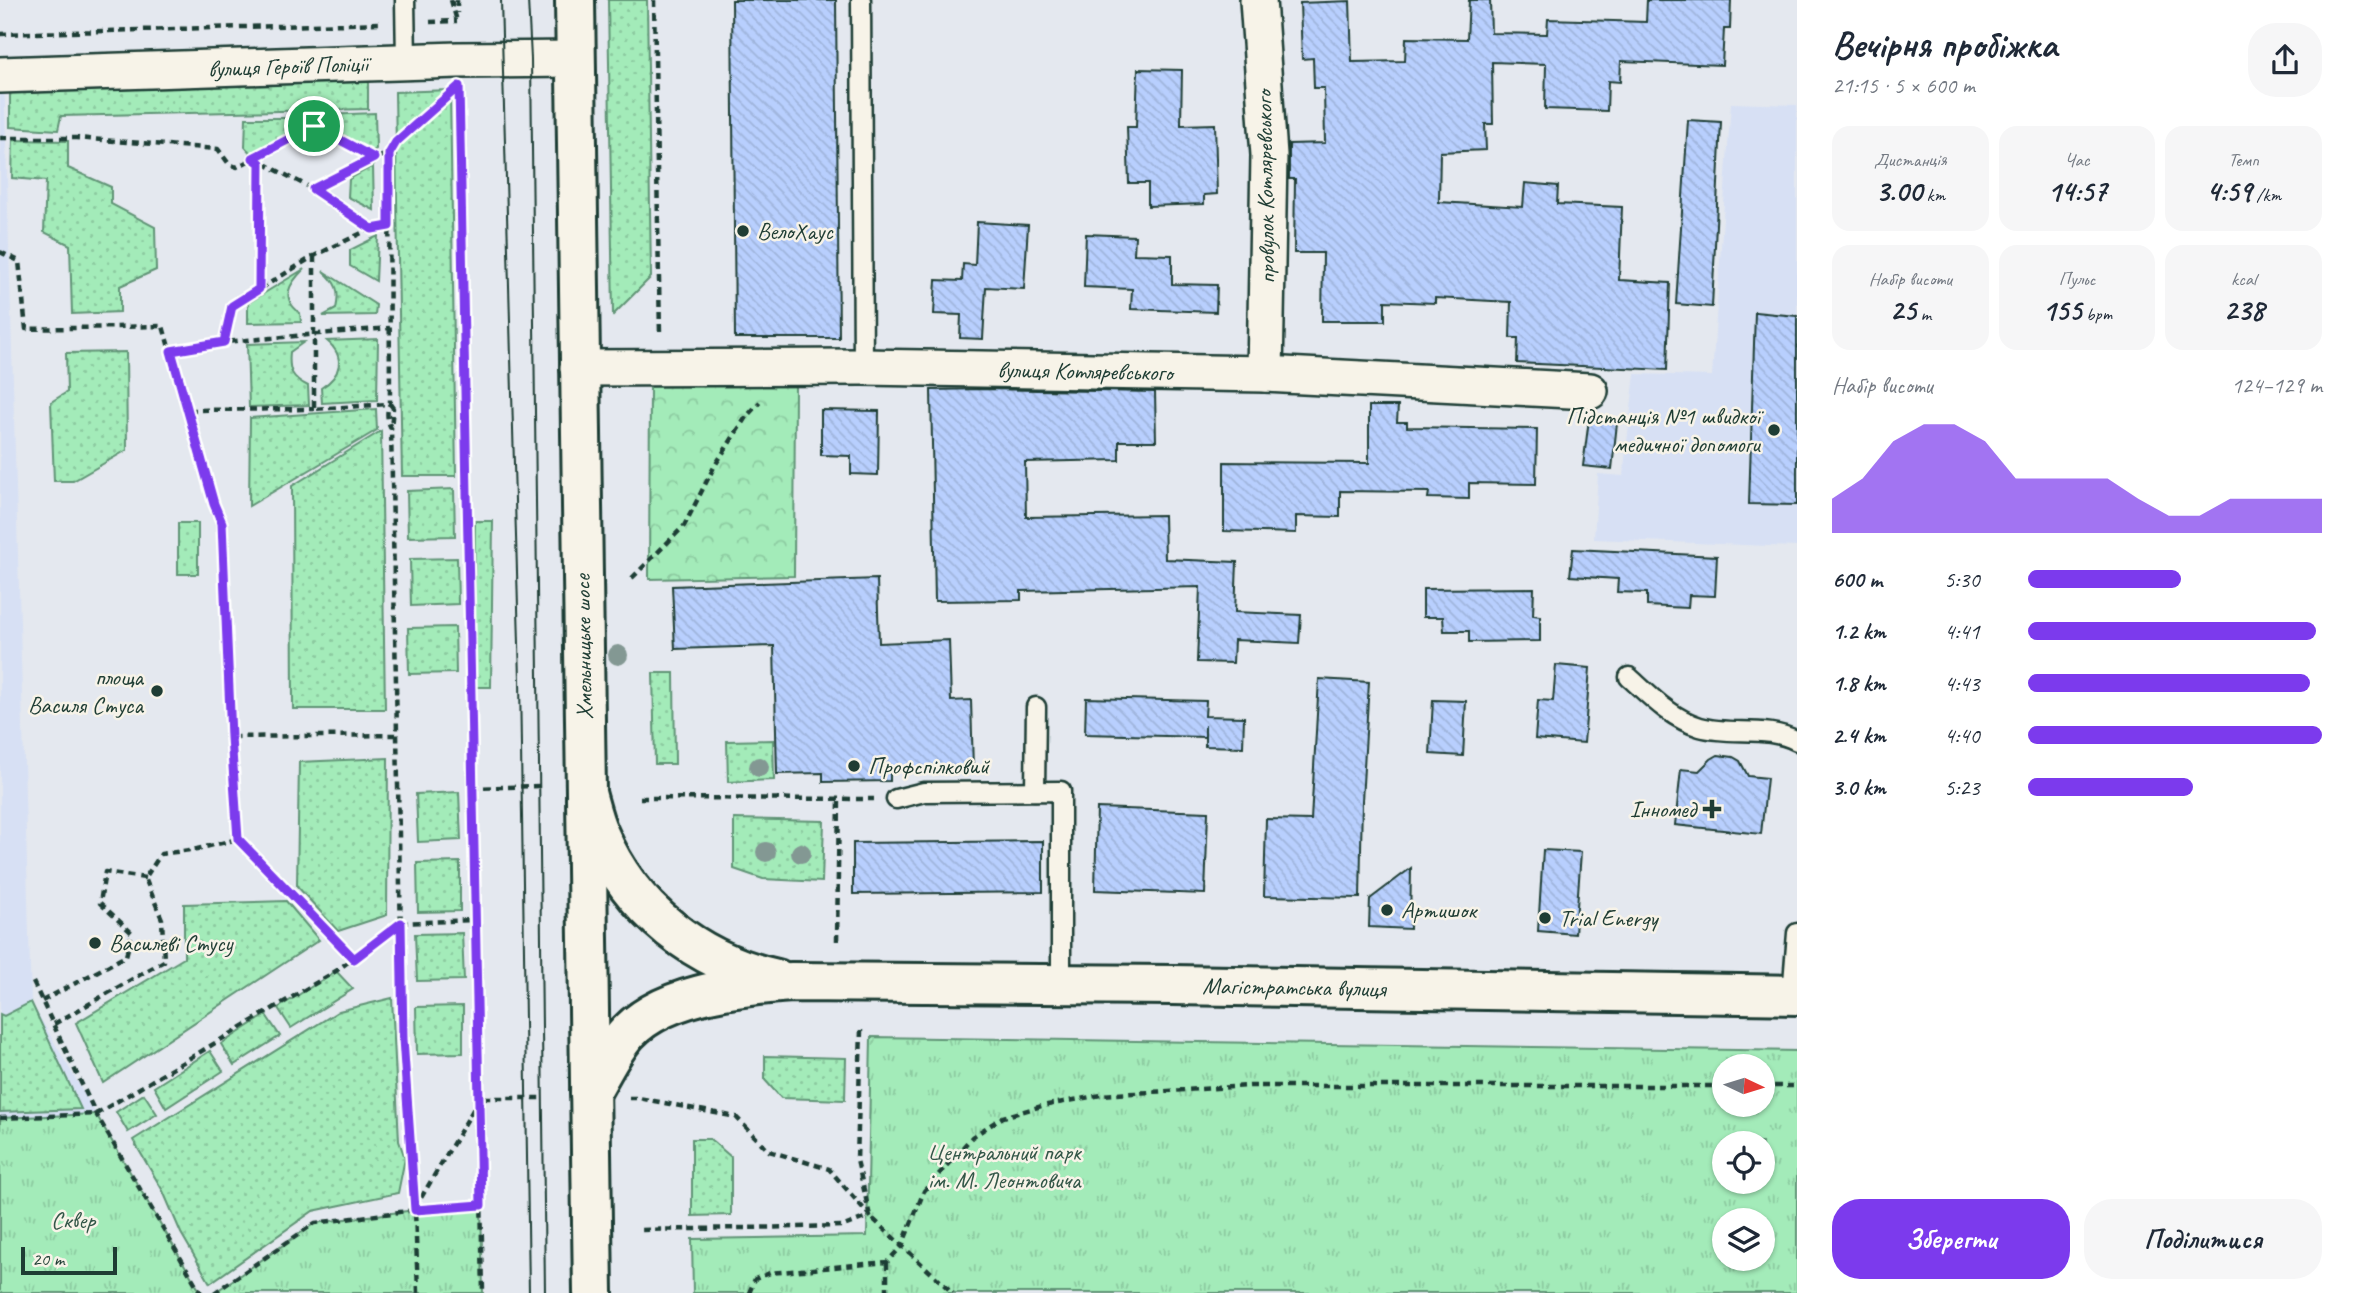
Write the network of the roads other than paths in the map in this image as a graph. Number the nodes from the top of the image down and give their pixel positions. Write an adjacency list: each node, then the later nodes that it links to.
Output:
1 (405, 0): 6 (lane)
2 (575, 0): 5 (main road, Хмельницьке шосе)
3 (861, 0): 8 (lane)
4 (1258, 0): 10 (street, провулок Котляревського)
5 (576, 58): 6 (street, вулиця Героїв Поліції); 9 (main road, Хмельницьке шосе)
6 (406, 62): 7 (street, вулиця Героїв Поліції)
7 (0, 75)
8 (863, 367): 9 (street, вулиця Котляревського); 10 (street, вулиця Котляревського)
9 (578, 368): 16 (main road, Хмельницьке шосе)
10 (1265, 374): 11 (street, вулиця Котляревського)
11 (1590, 391)
12 (1629, 677): 14 (lane)
13 (1036, 707): 15 (lane)
14 (1797, 741)
15 (1035, 791): 17 (lane); 20 (lane)
16 (586, 793): 19 (main road); 22 (main road, Хмельницьке шосе)
17 (896, 799)
18 (1797, 933): 21 (lane)
19 (792, 982): 20 (main road, Магістратська вулиця); 22 (main road)
20 (1061, 984): 21 (main road, Магістратська вулиця)
21 (1794, 995)
22 (590, 1093): 23 (main road, Хмельницьке шосе)
23 (593, 1293)

